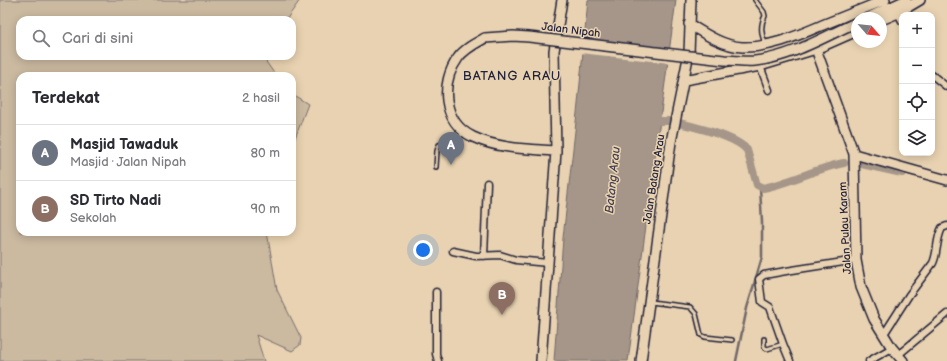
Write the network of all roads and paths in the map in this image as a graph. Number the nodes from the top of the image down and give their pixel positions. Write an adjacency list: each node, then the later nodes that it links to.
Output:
1 (562, 0): 20 (street)
2 (691, 0): 9 (street, Jalan Batang Arau)
3 (754, 0): 12 (lane)
4 (885, 0): 12 (street)
5 (920, 0): 6 (street)
6 (901, 9): 7 (street); 8 (street)
7 (887, 13)
8 (887, 17)
9 (689, 24): 12 (street); 16 (street, Jalan Batang Arau)
10 (851, 25): 19 (street, Jalan Nipah, bridge)
11 (851, 34): 13 (street)
12 (765, 44)
13 (816, 49): 14 (street); 21 (street, Jalan Pulau Karam)
14 (760, 66): 16 (street); 18 (street)
15 (935, 77): 17 (street)
16 (684, 80): 31 (street, Jalan Batang Arau)
17 (947, 87)
18 (769, 90)
19 (463, 131): 20 (street, Jalan Nipah); 22 (lane)
20 (556, 151): 29 (street)
21 (854, 154): 23 (street); 28 (street, Jalan Pulau Karam)
22 (436, 166)
23 (947, 180)
24 (487, 183): 27 (street)
25 (947, 226): 33 (street)
26 (453, 251): 27 (street)
27 (484, 256): 29 (street)
28 (856, 260): 33 (street, Jalan Pulau Karam); 36 (street)
29 (548, 263): 40 (street)
30 (436, 292): 39 (street)
31 (649, 302): 35 (lane); 41 (street, Jalan Batang Arau)
32 (947, 314): 38 (street)
33 (884, 334): 37 (street, Jalan Pulau Karam)
34 (764, 339): 36 (lane)
35 (732, 340)
36 (783, 344): 42 (street)
37 (892, 348): 38 (street, Jalan Pulau Karam); 43 (street)
38 (901, 358)
39 (438, 361)
40 (541, 361)
41 (641, 361)
42 (790, 361)
43 (869, 361)

